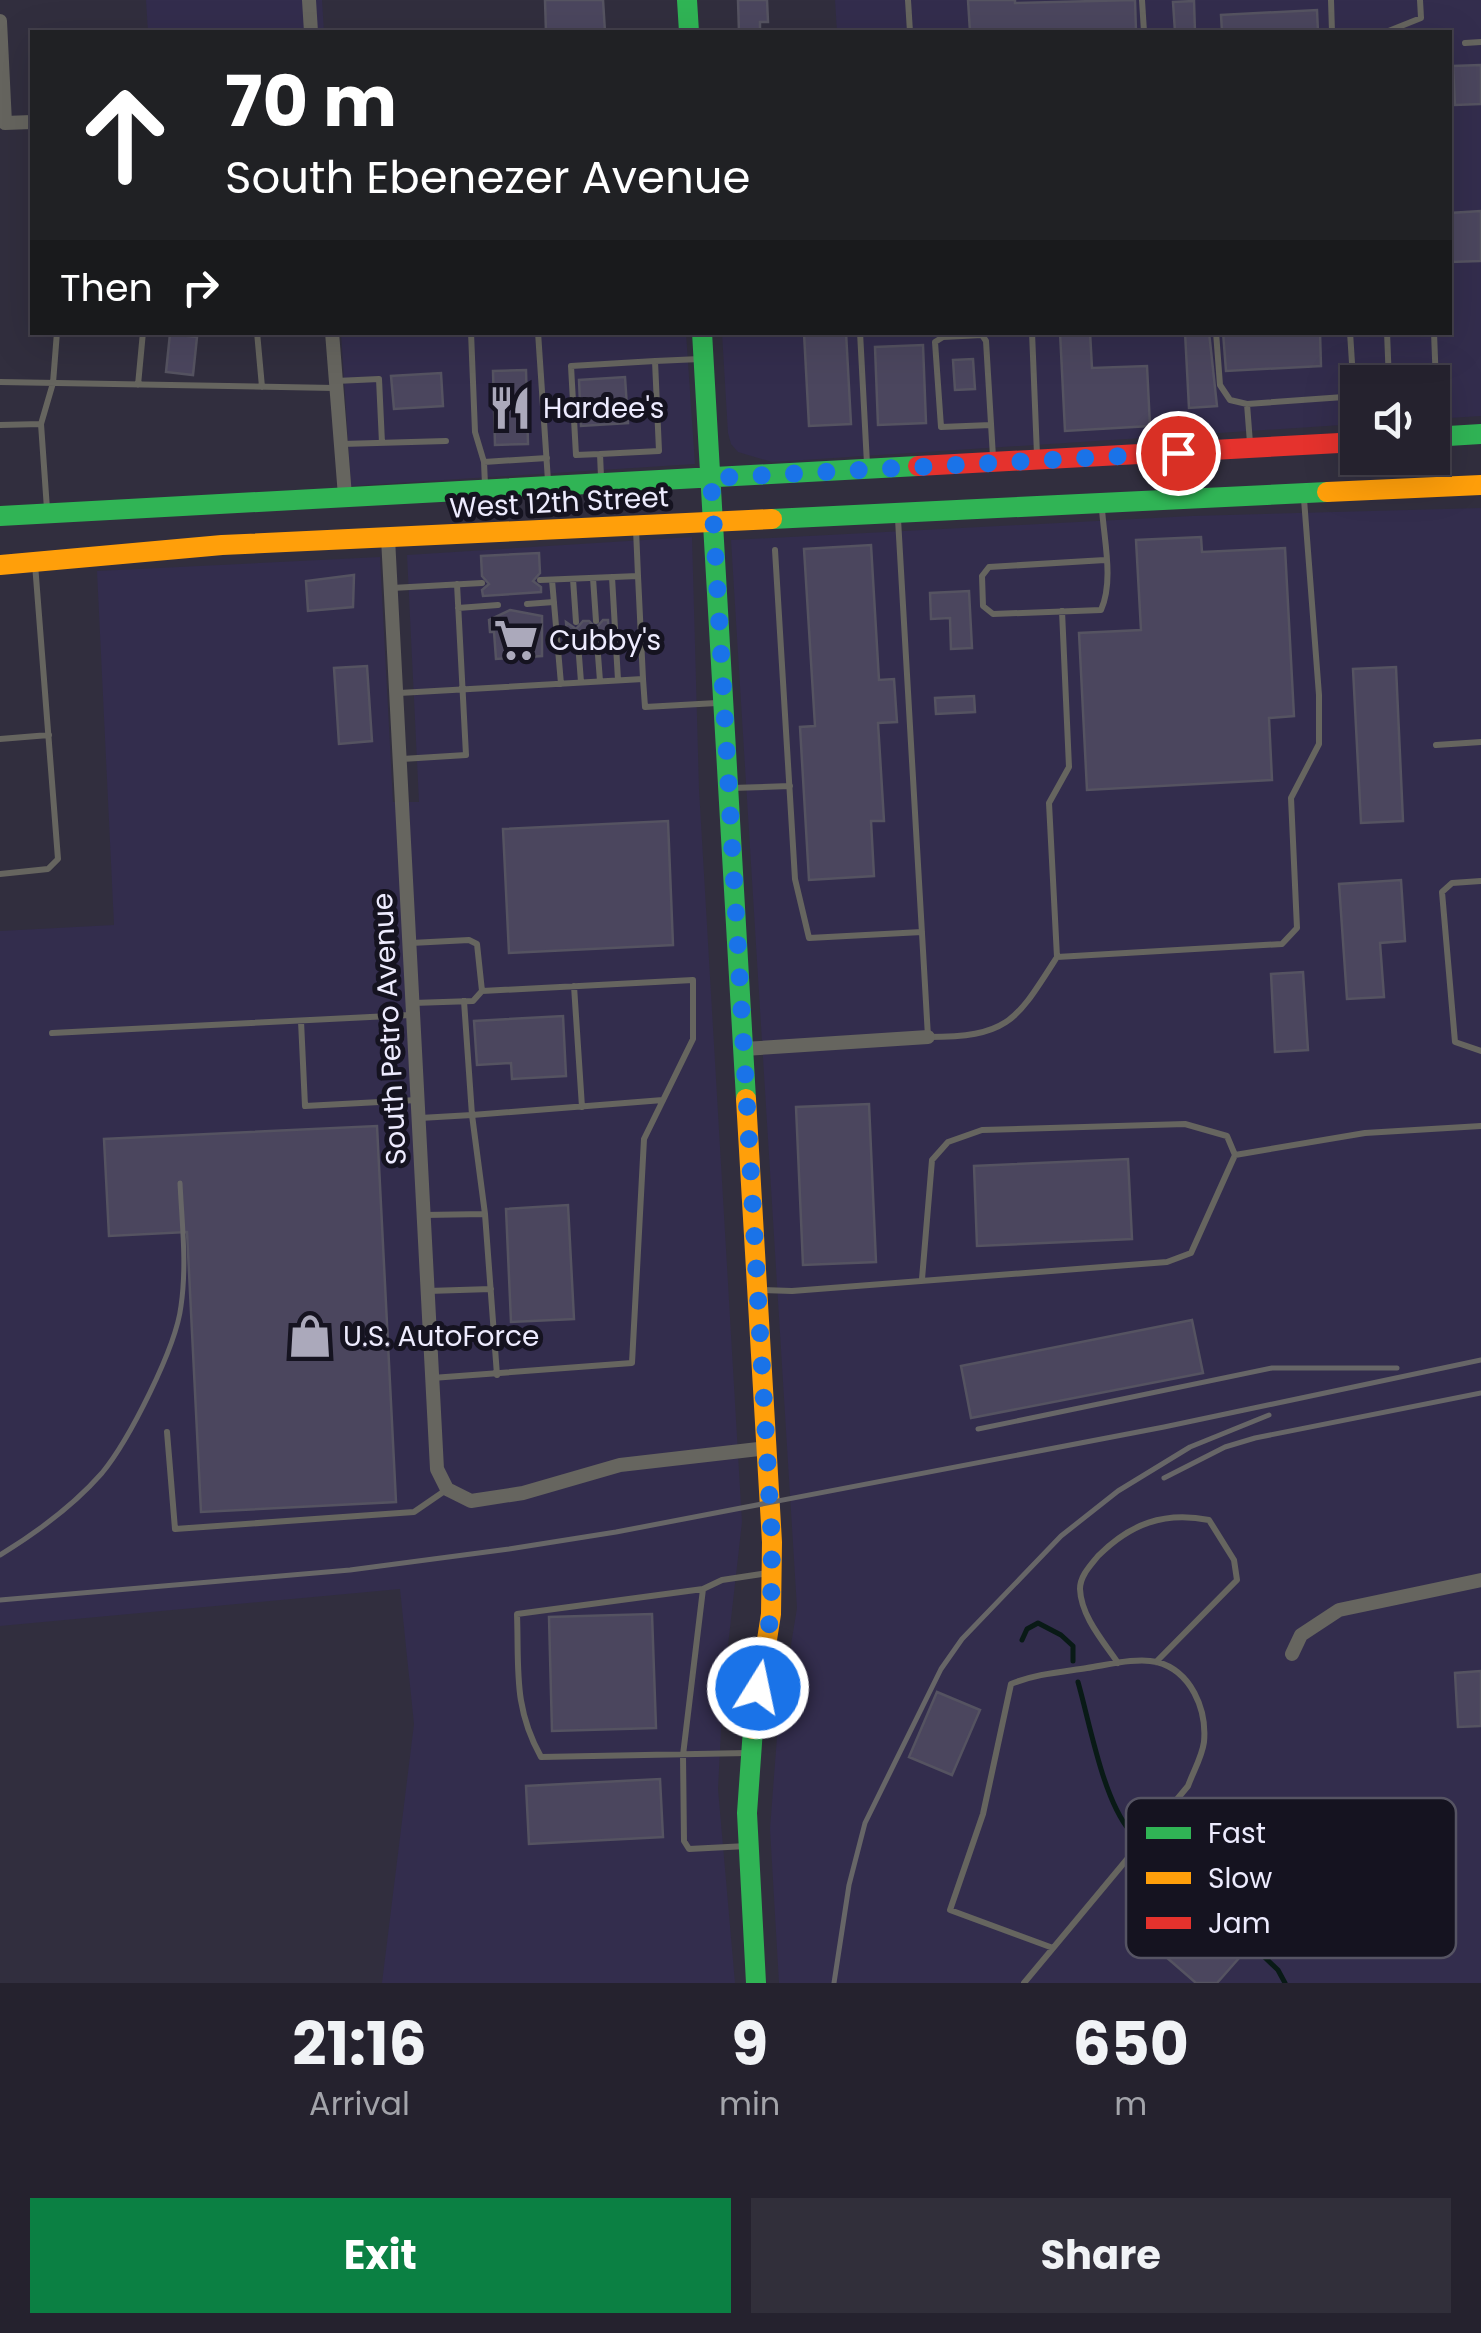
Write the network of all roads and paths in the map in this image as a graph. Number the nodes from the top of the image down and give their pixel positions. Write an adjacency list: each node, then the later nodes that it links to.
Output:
1 (309, 0): 8 (street)
2 (687, 0): 9 (main road)
3 (908, 0): 10 (lane)
4 (1142, 0): 11 (lane)
5 (1331, 0): 12 (lane)
6 (1420, 0): 13 (lane)
7 (0, 21): 16 (street)
8 (311, 30)
9 (689, 30)
10 (910, 30)
11 (1144, 30)
12 (1332, 30)
13 (1391, 30)
14 (1481, 42): 15 (lane)
15 (1465, 43)
16 (30, 122)
17 (57, 335): 36 (lane)
18 (143, 335): 37 (lane)
19 (257, 335): 39 (lane)
20 (332, 335): 38 (street)
21 (470, 335): 55 (lane)
22 (538, 335): 53 (lane)
23 (702, 335): 30 (main road)
24 (860, 335): 57 (lane)
25 (1032, 335): 54 (lane)
26 (1216, 335): 41 (lane)
27 (1350, 335): 32 (lane)
28 (1387, 335): 33 (lane)
29 (1434, 335): 34 (lane)
30 (704, 359): 31 (lane); 58 (main road)
31 (655, 362): 52 (lane); 52 (lane)
32 (1353, 365)
33 (1388, 365)
34 (1435, 365)
35 (0, 382): 36 (lane)
36 (53, 383): 37 (lane); 42 (lane)
37 (138, 384): 39 (lane)
38 (336, 384): 39 (lane); 48 (lane); 50 (street)
39 (262, 386)
40 (1340, 398): 41 (lane)
41 (1247, 404): 51 (lane)
42 (40, 424): 43 (lane); 66 (lane)
43 (0, 426)
44 (991, 426): 44 (lane); 56 (lane)
45 (1481, 434): 46 (main road)
46 (1450, 436)
47 (446, 441): 48 (lane)
48 (382, 443): 50 (lane)
49 (1340, 443): 51 (main road, West 12th Street)
50 (341, 444): 64 (street)
51 (1250, 449): 54 (main road, West 12th Street)
52 (600, 454): 59 (lane)
53 (547, 458): 55 (lane); 61 (lane)
54 (1038, 461): 56 (main road, West 12th Street)
55 (484, 462): 62 (lane)
56 (994, 464): 57 (main road, West 12th Street)
57 (867, 470): 58 (main road, West 12th Street)
58 (711, 478): 59 (main road, West 12th Street); 69 (main road)
59 (601, 483): 61 (main road, West 12th Street)
60 (1481, 484): 63 (main road, West 12th Street)
61 (548, 486): 62 (main road, West 12th Street)
62 (485, 489): 64 (main road, West 12th Street)
63 (1303, 494): 65 (main road, West 12th Street); 113 (lane)
64 (345, 496): 66 (main road, West 12th Street)
65 (1102, 503): 67 (main road, West 12th Street); 73 (lane)
66 (47, 512): 68 (main road, West 12th Street)
67 (898, 512): 69 (main road, West 12th Street); 111 (lane)
68 (0, 516)
69 (713, 522): 70 (main road, West 12th Street); 101 (main road)
70 (635, 526): 71 (main road, West 12th Street); 77 (lane)
71 (388, 538): 74 (main road, West 12th Street); 84 (street, South Petro Avenue)
72 (776, 550): 107 (lane)
73 (1105, 560): 89 (lane); 89 (lane)
74 (35, 562): 75 (main road, West 12th Street); 102 (lane)
75 (0, 566)
76 (612, 576): 77 (lane); 78 (lane); 95 (lane)
77 (638, 576): 94 (lane)
78 (593, 578): 79 (lane); 90 (lane)
79 (573, 579): 81 (lane); 91 (lane)
80 (540, 580): 81 (lane)
81 (552, 580): 85 (lane)
82 (482, 583): 83 (lane)
83 (457, 584): 84 (lane); 88 (lane)
84 (391, 588): 100 (street, South Petro Avenue)
85 (554, 602): 86 (lane); 98 (lane)
86 (527, 604)
87 (498, 605): 88 (lane)
88 (458, 608): 99 (lane)
89 (1062, 611): 113 (lane)
90 (596, 620)
91 (576, 622)
92 (597, 642): 97 (lane)
93 (578, 643): 96 (lane)
94 (643, 679): 95 (lane); 101 (lane)
95 (618, 680): 97 (lane)
96 (581, 682): 97 (lane); 98 (lane)
97 (600, 682)
98 (561, 684): 99 (lane)
99 (463, 690): 100 (lane); 106 (lane)
100 (398, 693): 106 (street, South Petro Avenue)
101 (724, 702): 108 (main road)
102 (49, 735): 103 (lane); 109 (lane)
103 (0, 740)
104 (1481, 742): 105 (lane)
105 (1436, 744)
106 (401, 759): 112 (street, South Petro Avenue)
107 (790, 786): 108 (lane); 111 (lane)
108 (729, 788): 121 (main road)
109 (0, 874)
110 (1481, 881): 122 (lane)
111 (922, 932): 120 (lane)
112 (410, 944): 115 (lane); 117 (street, South Petro Avenue)
113 (1058, 957): 120 (lane)
114 (574, 986): 115 (lane); 124 (lane); 125 (lane)
115 (482, 990): 116 (lane)
116 (464, 1001): 117 (lane); 126 (lane)
117 (414, 1009): 118 (lane); 123 (street, South Petro Avenue)
118 (300, 1021): 119 (lane); 123 (lane)
119 (52, 1033)
120 (928, 1036): 121 (street)
121 (744, 1049): 134 (main road)
122 (1481, 1051)
123 (418, 1100): 127 (street, South Petro Avenue)
124 (663, 1100): 125 (lane); 136 (lane)
125 (582, 1107): 126 (lane)
126 (472, 1115): 127 (lane); 130 (lane)
127 (419, 1118): 131 (street, South Petro Avenue)
128 (1481, 1126): 129 (lane)
129 (1235, 1155): 132 (lane); 132 (lane)
130 (485, 1214): 131 (lane); 133 (lane)
131 (423, 1215): 135 (street, South Petro Avenue)
132 (922, 1279): 134 (lane)
133 (492, 1289): 135 (lane); 136 (lane)
134 (758, 1290): 139 (main road)
135 (427, 1291): 137 (street, South Petro Avenue)
136 (497, 1374): 137 (lane)
137 (432, 1378): 140 (street, South Petro Avenue)
138 (167, 1432): 140 (lane)
139 (767, 1448): 140 (street); 141 (main road)
140 (447, 1490)
141 (771, 1573): 143 (lane); 147 (main road)
142 (1481, 1580): 144 (street)
143 (703, 1589): 148 (lane); 148 (lane)
144 (1292, 1654)
145 (1156, 1662): 146 (lane); 146 (lane); 149 (lane)
146 (1118, 1664): 152 (lane)
147 (749, 1754): 148 (lane); 150 (main road)
148 (683, 1755): 150 (lane)
149 (1178, 1798)
150 (748, 1846): 153 (main road)
151 (1126, 1860): 152 (lane)
152 (1053, 1948): 154 (lane)
153 (756, 1983)
154 (1024, 1983)

